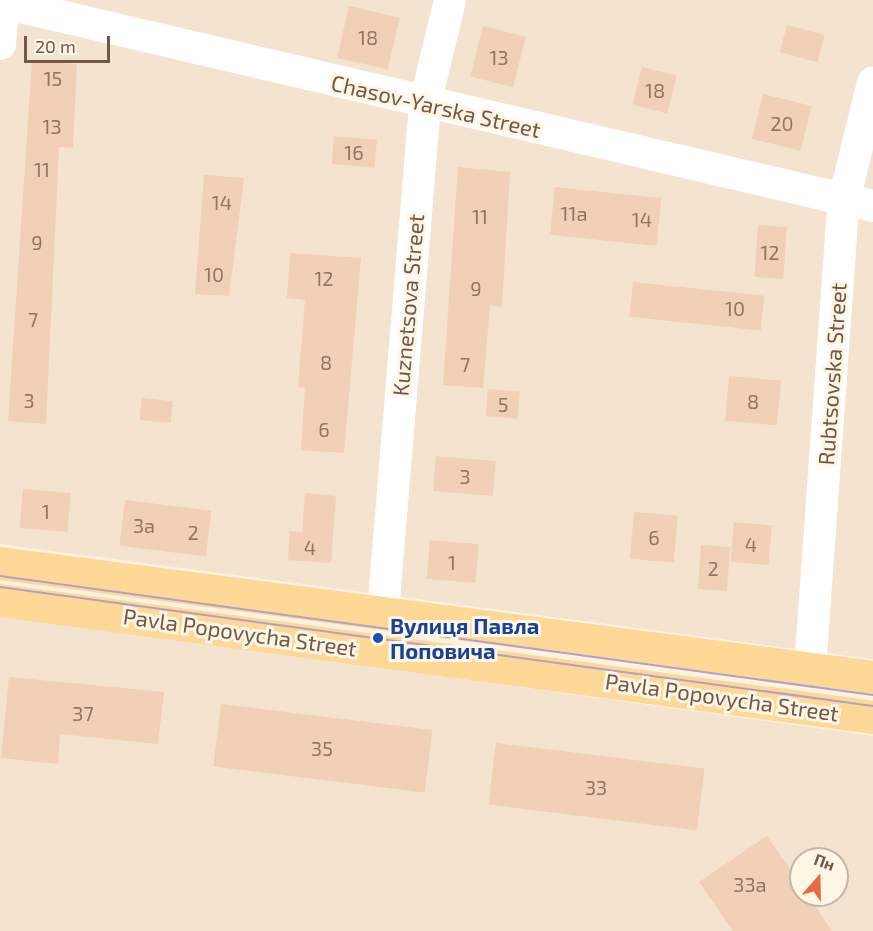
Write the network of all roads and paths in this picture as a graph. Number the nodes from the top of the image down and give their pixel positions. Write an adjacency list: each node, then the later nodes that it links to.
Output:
1 (450, 0): 5 (street, Kuznetsova Street)
2 (2, 2): 3 (street); 5 (street, Chasov-Yarska Street)
3 (0, 44)
4 (873, 83): 6 (street, Rubtsovska Street)
5 (425, 104): 6 (street, Chasov-Yarska Street); 9 (street, Kuznetsova Street)
6 (859, 203): 10 (street, Rubtsovska Street)
7 (0, 563): 9 (main road, Pavla Popovycha Street)
8 (0, 600): 12 (main road, Pavla Popovycha Street)
9 (383, 612): 10 (main road, Pavla Popovycha Street)
10 (810, 669): 11 (main road, Pavla Popovycha Street)
11 (873, 677)
12 (873, 717)

